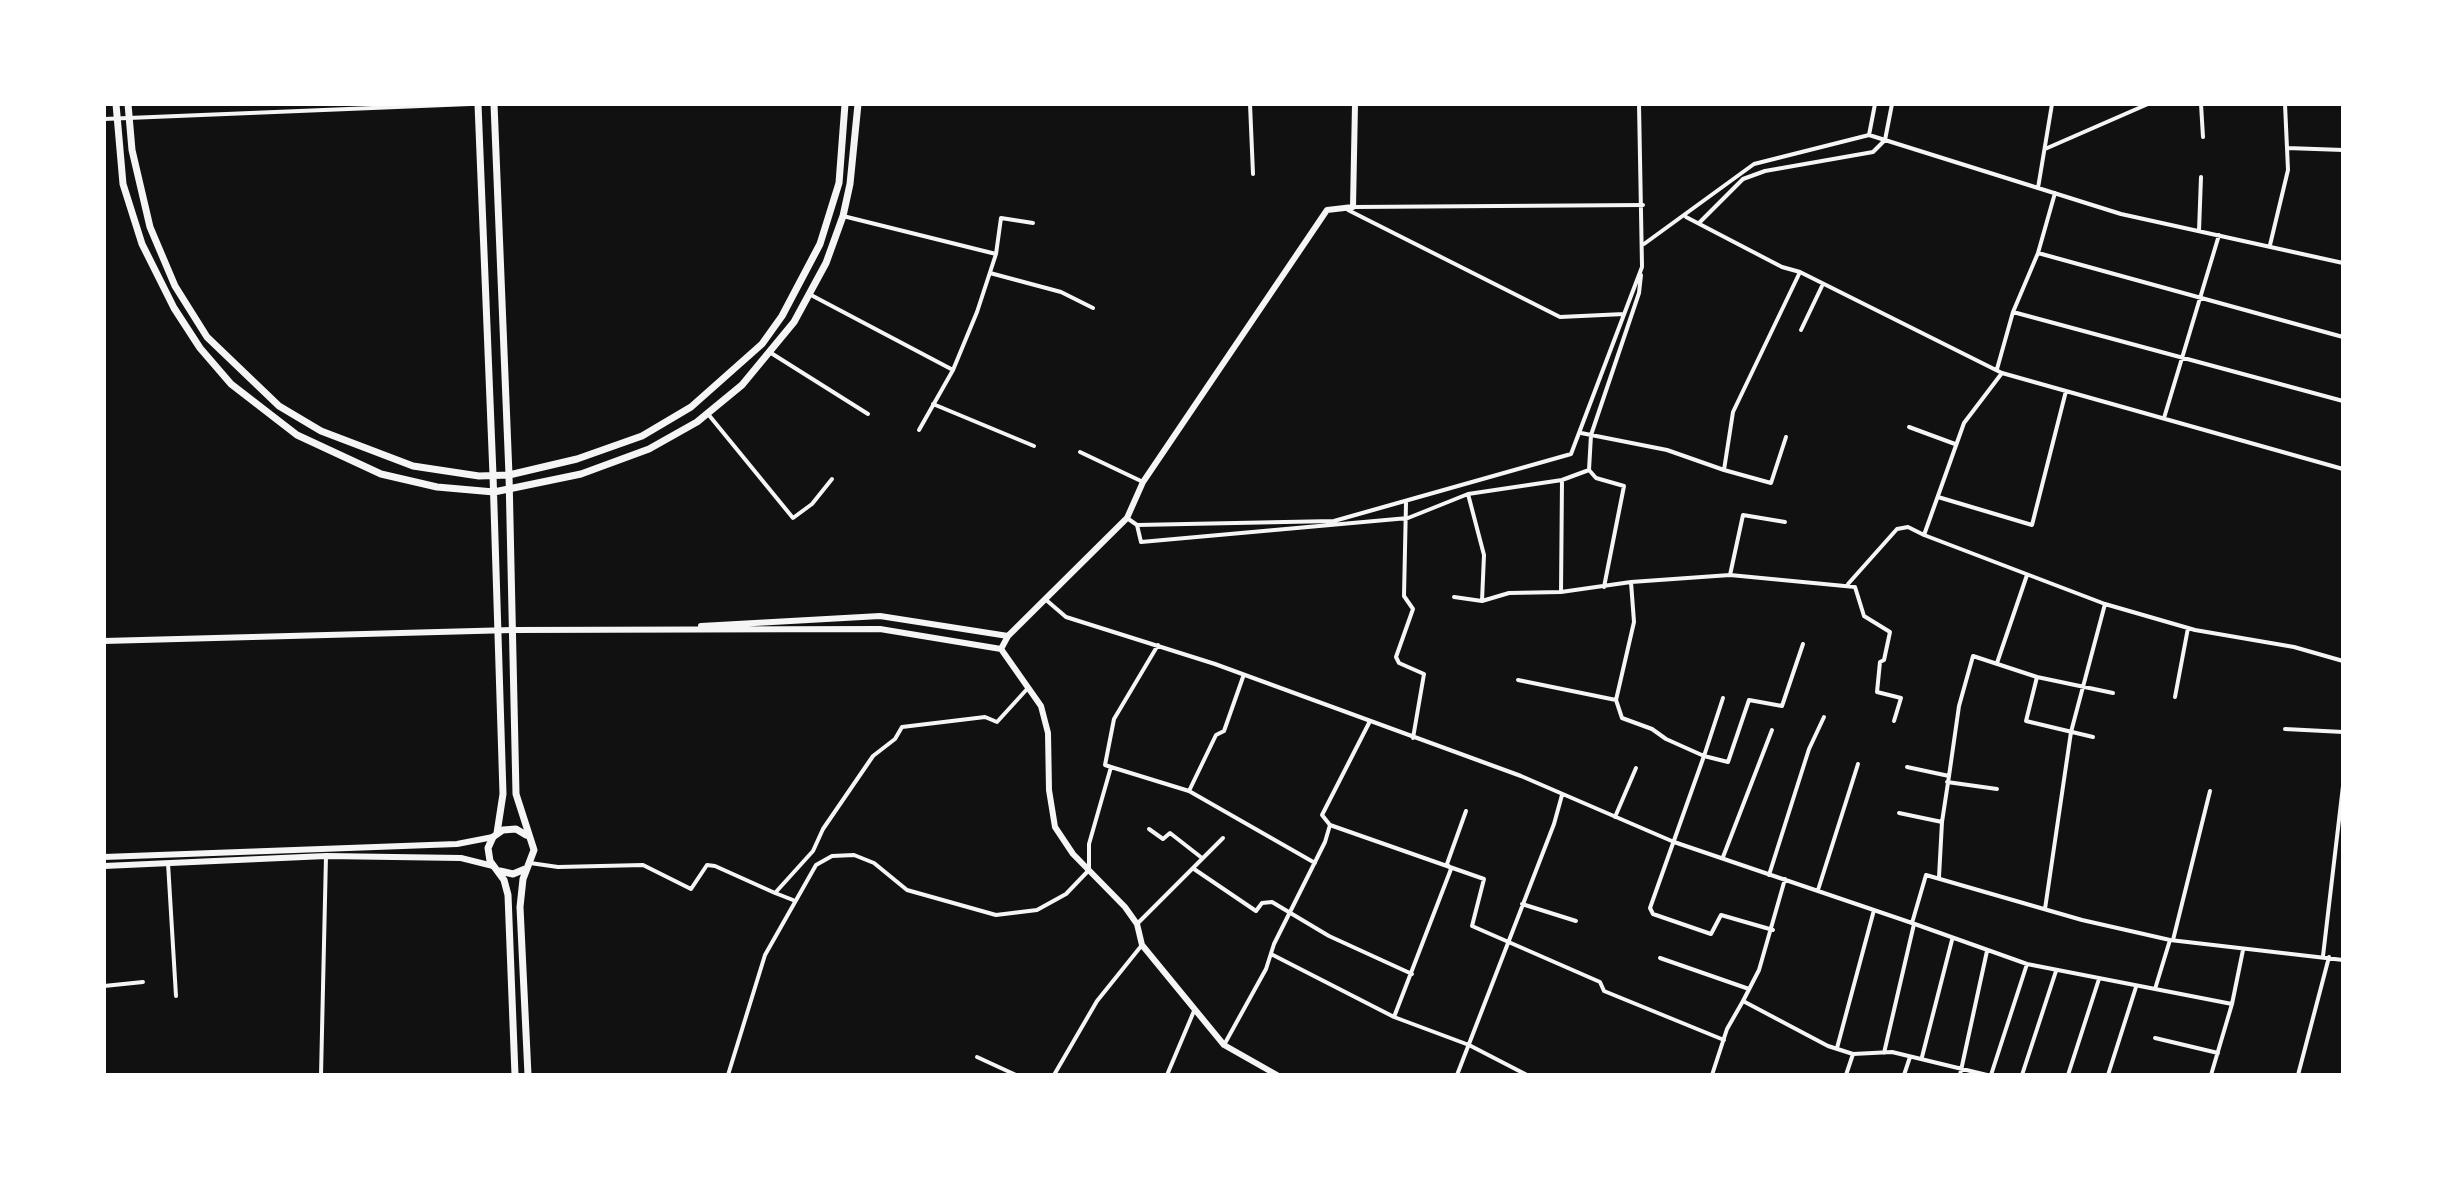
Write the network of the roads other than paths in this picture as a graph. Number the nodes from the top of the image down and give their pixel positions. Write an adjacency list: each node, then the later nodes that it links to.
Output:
1 (116, 104): 17 (main road)
2 (128, 104): 18 (main road)
3 (470, 104): 18 (street)
4 (478, 104): 77 (main road)
5 (494, 104): 78 (main road)
6 (845, 104): 78 (main road)
7 (858, 104): 32 (main road)
8 (1250, 104): 26 (street)
9 (1355, 104): 31 (street)
10 (1639, 104): 30 (street)
11 (1875, 104): 20 (street)
12 (1892, 104): 22 (street)
13 (2052, 104): 24 (street)
14 (2148, 104): 24 (street)
15 (2201, 104): 21 (street)
16 (2285, 104): 23 (street)
17 (117, 118): 18 (street); 19 (street); 83 (main road)
18 (129, 118): 77 (main road)
19 (104, 119)
20 (1869, 135): 22 (street); 33 (street)
21 (2203, 137)
22 (1885, 140): 28 (street); 34 (street)
23 (2287, 148): 25 (street); 39 (street)
24 (2045, 149): 28 (street)
25 (2343, 150)
26 (1253, 174)
27 (2201, 177): 36 (street)
28 (2038, 188): 29 (street)
29 (2055, 193): 36 (street); 40 (street)
30 (1643, 205): 31 (street); 38 (street)
31 (1350, 208): 53 (street); 81 (street)
32 (843, 216): 41 (street); 48 (main road)
33 (1685, 216): 34 (street); 38 (street)
34 (1700, 222): 44 (street)
35 (1033, 223): 41 (street)
36 (2199, 231): 37 (street)
37 (2219, 235): 39 (street); 49 (street)
38 (1644, 244): 43 (street)
39 (2270, 245): 42 (street)
40 (2038, 253): 49 (street); 52 (street)
41 (996, 254): 45 (street)
42 (2343, 263)
43 (1642, 267): 47 (street); 53 (street)
44 (1800, 272): 46 (street); 76 (street)
45 (990, 273): 51 (street); 58 (street)
46 (1822, 286): 54 (street); 59 (street)
47 (1639, 293): 50 (street); 53 (street)
48 (811, 295): 56 (main road); 58 (street)
49 (2199, 297): 55 (street); 57 (street)
50 (1641, 304)
51 (1093, 308)
52 (2013, 312): 57 (street); 59 (street)
53 (1627, 314): 68 (street); 69 (street)
54 (1801, 330)
55 (2343, 337)
56 (771, 353): 63 (main road); 64 (street)
57 (2182, 356): 61 (street); 65 (street)
58 (953, 370): 62 (street)
59 (2000, 371): 60 (street); 71 (street)
60 (2066, 391): 65 (street); 85 (street)
61 (2343, 401)
62 (932, 404): 67 (street); 72 (street)
63 (708, 414): 79 (street); 82 (main road)
64 (868, 414)
65 (2164, 418): 74 (street)
66 (1909, 427): 71 (street)
67 (919, 430)
68 (1581, 433): 69 (street); 86 (street)
69 (1591, 435): 75 (street); 76 (street)
70 (1786, 437): 76 (street)
71 (1955, 444): 85 (street)
72 (1034, 446)
73 (1080, 452): 81 (street)
74 (2343, 469)
75 (1589, 470): 80 (street); 96 (street)
76 (1724, 470)
77 (493, 475): 78 (main road); 83 (main road)
78 (509, 475): 82 (main road)
79 (832, 479)
80 (1562, 480): 84 (street); 97 (street)
81 (1143, 482): 87 (street)
82 (509, 491): 83 (main road); 105 (main road)
83 (494, 492): 104 (main road)
84 (1468, 494): 88 (street); 100 (street)
85 (1938, 497): 91 (street)
86 (1406, 503): 88 (street); 90 (street)
87 (1127, 518): 90 (street); 99 (street)
88 (1408, 518): 90 (street); 130 (street)
89 (1785, 522): 92 (street)
90 (1137, 525)
91 (1924, 535): 93 (street); 95 (street)
92 (1730, 575): 94 (street); 95 (street)
93 (2027, 575): 101 (street); 112 (street)
94 (1631, 582): 96 (street); 121 (street)
95 (1848, 584): 123 (street)
96 (1604, 587): 97 (street)
97 (1561, 592): 100 (street)
98 (1454, 597): 100 (street)
99 (1045, 599): 106 (street); 109 (street)
100 (1482, 601)
101 (2105, 604): 103 (street); 116 (street)
102 (681, 628): 105 (street); 106 (street); 110 (street)
103 (2188, 628): 111 (street); 119 (street)
104 (498, 630): 105 (street); 107 (street); 148 (main road)
105 (512, 630): 149 (main road)
106 (1008, 636): 110 (street)
107 (104, 641)
108 (1803, 644): 131 (street)
109 (1158, 645): 113 (street); 133 (street)
110 (1001, 649): 117 (street)
111 (2343, 661)
112 (1997, 663): 114 (street); 136 (street)
113 (1243, 677): 124 (street); 139 (street)
114 (2037, 677): 116 (street); 127 (street)
115 (1518, 680): 121 (street)
116 (2082, 687): 118 (street); 127 (street)
117 (1028, 688): 163 (street); 168 (street)
118 (2113, 693)
119 (2175, 697)
120 (1723, 698): 131 (street)
121 (1616, 700): 131 (street)
122 (1824, 717): 164 (street)
123 (1894, 721)
124 (1370, 722): 130 (street); 146 (street)
125 (2285, 729): 128 (street)
126 (1772, 730): 154 (street)
127 (2071, 732): 129 (street); 171 (street)
128 (2343, 732)
129 (2093, 737)
130 (1413, 738): 141 (street)
131 (1704, 756): 151 (street)
132 (1858, 764): 167 (street)
133 (1111, 767): 139 (street); 163 (street)
134 (1907, 767): 136 (street)
135 (1636, 768): 144 (street)
136 (1948, 779): 138 (street); 145 (street)
137 (2343, 786): 185 (street)
138 (1997, 789)
139 (1189, 791): 157 (street)
140 (2210, 791): 179 (street)
141 (1562, 795): 144 (street); 170 (street)
142 (1466, 811): 158 (street)
143 (1899, 813): 145 (street)
144 (1615, 817): 151 (street)
145 (1942, 822): 165 (street)
146 (1330, 825): 157 (street); 158 (street)
147 (1149, 829): 155 (street)
148 (495, 835): 149 (main road); 153 (street); 161 (main road)
149 (528, 837): 159 (main road)
150 (1223, 838): 155 (street)
151 (1674, 842): 154 (street); 177 (street)
152 (326, 856): 156 (street); 161 (street); 215 (street)
153 (104, 857)
154 (1723, 857): 164 (street)
155 (1202, 858): 162 (street)
156 (168, 863): 160 (street); 198 (street)
157 (1315, 863): 173 (street)
158 (1447, 864): 180 (street); 191 (street)
159 (529, 865): 161 (main road); 168 (street); 217 (main road)
160 (104, 866)
161 (495, 868): 216 (main road)
162 (1194, 869): 173 (street); 176 (street)
163 (1089, 870): 169 (street); 176 (street)
164 (1769, 875): 166 (street)
165 (1939, 877): 171 (street); 175 (street)
166 (1785, 879): 167 (street); 177 (street)
167 (1818, 890): 172 (street)
168 (775, 893): 169 (street)
169 (793, 900): 218 (street)
170 (1522, 904): 174 (street); 180 (street)
171 (2045, 909): 179 (street)
172 (1874, 910): 175 (street); 207 (street)
173 (1290, 913): 184 (street); 191 (street)
174 (1576, 921)
175 (1913, 923): 178 (street); 208 (street)
176 (1137, 924): 181 (street)
177 (1773, 930): 196 (street)
178 (1952, 940): 183 (street); 213 (street)
179 (2171, 940): 182 (street); 197 (street)
180 (1509, 941): 204 (street); 206 (street)
181 (1142, 945): 201 (street); 220 (street)
182 (2243, 949): 185 (street); 200 (street)
183 (1987, 951): 189 (street); 214 (street)
184 (1271, 954): 202 (street); 205 (street)
185 (2323, 956): 186 (street)
186 (2329, 957): 188 (street); 234 (street)
187 (1660, 958): 196 (street)
188 (2343, 960)
189 (2027, 964): 190 (street); 229 (street)
190 (2056, 971): 192 (street); 230 (street)
191 (1412, 974): 202 (street)
192 (2099, 979): 195 (street); 231 (street)
193 (143, 982): 194 (street)
194 (104, 986)
195 (2136, 987): 197 (street); 232 (street)
196 (1749, 989): 199 (street)
197 (2155, 989): 200 (street)
198 (176, 996)
199 (1743, 1001): 204 (street); 207 (street)
200 (2232, 1004): 209 (street)
201 (1195, 1011): 205 (street); 221 (street)
202 (1394, 1017): 206 (street)
203 (2155, 1038): 209 (street)
204 (1724, 1040): 225 (street)
205 (1224, 1045): 222 (street)
206 (1469, 1045): 223 (street); 224 (street)
207 (1837, 1048): 210 (street)
208 (1884, 1053): 210 (street); 212 (street)
209 (2218, 1053): 233 (street)
210 (1853, 1054): 226 (street)
211 (977, 1057): 219 (street)
212 (1910, 1057): 213 (street); 227 (street)
213 (1922, 1057): 214 (street)
214 (1962, 1068): 228 (street); 229 (street)
215 (321, 1075)
216 (515, 1075)
217 (528, 1075)
218 (728, 1075)
219 (1016, 1075)
220 (1054, 1075)
221 (1167, 1075)
222 (1277, 1075)
223 (1457, 1075)
224 (1527, 1075)
225 (1712, 1075)
226 (1846, 1075)
227 (1904, 1075)
228 (1960, 1075)
229 (1989, 1075)
230 (2022, 1075)
231 (2068, 1075)
232 (2108, 1075)
233 (2211, 1075)
234 (2298, 1075)

